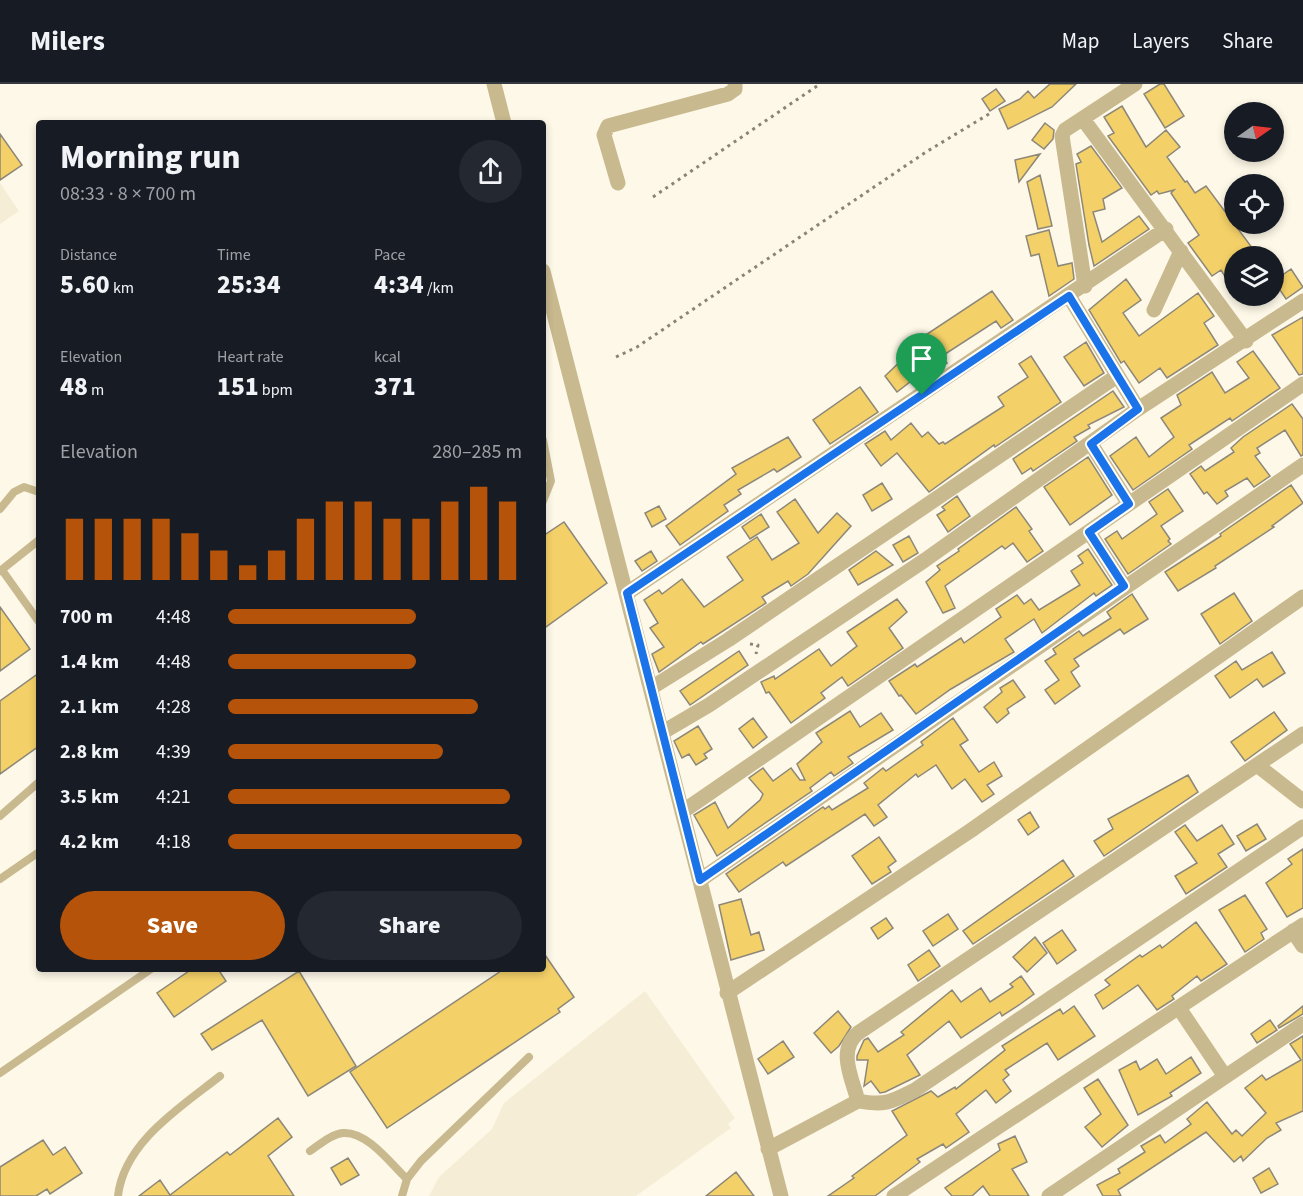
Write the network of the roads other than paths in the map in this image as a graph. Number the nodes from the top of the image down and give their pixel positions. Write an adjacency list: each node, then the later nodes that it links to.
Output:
1 (494, 84): 5 (street)
2 (735, 84): 6 (street)
3 (1135, 84): 4 (street)
4 (1083, 118): 7 (street); 10 (street)
5 (503, 120)
6 (618, 183)
7 (1166, 229): 8 (street); 10 (street)
8 (1181, 251): 13 (street); 14 (street)
9 (546, 282): 29 (street)
10 (1084, 286): 11 (street)
11 (1069, 296): 15 (street); 29 (street)
12 (1303, 301): 14 (street)
13 (1154, 310)
14 (1246, 341): 17 (street)
15 (1117, 376): 17 (street); 32 (street)
16 (1303, 384): 23 (street)
17 (1138, 409): 18 (street)
18 (1091, 444): 23 (street); 33 (street)
19 (546, 455): 22 (lane)
20 (1303, 465): 28 (street)
21 (36, 491): 24 (lane)
22 (546, 494)
23 (1129, 504): 25 (street)
24 (0, 509)
25 (1089, 532): 28 (street); 38 (street)
26 (36, 542): 27 (lane)
27 (1, 570): 31 (lane)
28 (1124, 586): 43 (street)
29 (627, 593): 32 (street)
30 (1303, 597): 47 (street)
31 (36, 618)
32 (651, 687): 33 (street)
33 (663, 732): 38 (street)
34 (1303, 734): 35 (street)
35 (1257, 765): 37 (street); 54 (street)
36 (36, 785): 39 (lane)
37 (1303, 801)
38 (682, 812): 43 (street)
39 (0, 816)
40 (1303, 827): 54 (street)
41 (36, 854): 42 (lane)
42 (0, 879)
43 (700, 880): 47 (street)
44 (1298, 928): 45 (street); 48 (street)
45 (1303, 946)
46 (147, 972): 51 (lane)
47 (727, 993): 55 (street)
48 (1179, 1008): 52 (street); 61 (street)
49 (1303, 1024): 52 (street)
50 (529, 1057): 57 (lane)
51 (0, 1073)
52 (1224, 1075): 62 (street)
53 (220, 1076): 58 (lane)
54 (858, 1101): 55 (street)
55 (768, 1149): 60 (street)
56 (310, 1151): 57 (lane)
57 (407, 1179): 59 (lane)
58 (118, 1196)
59 (402, 1196)
60 (782, 1196)
61 (894, 1196)
62 (1049, 1196)

